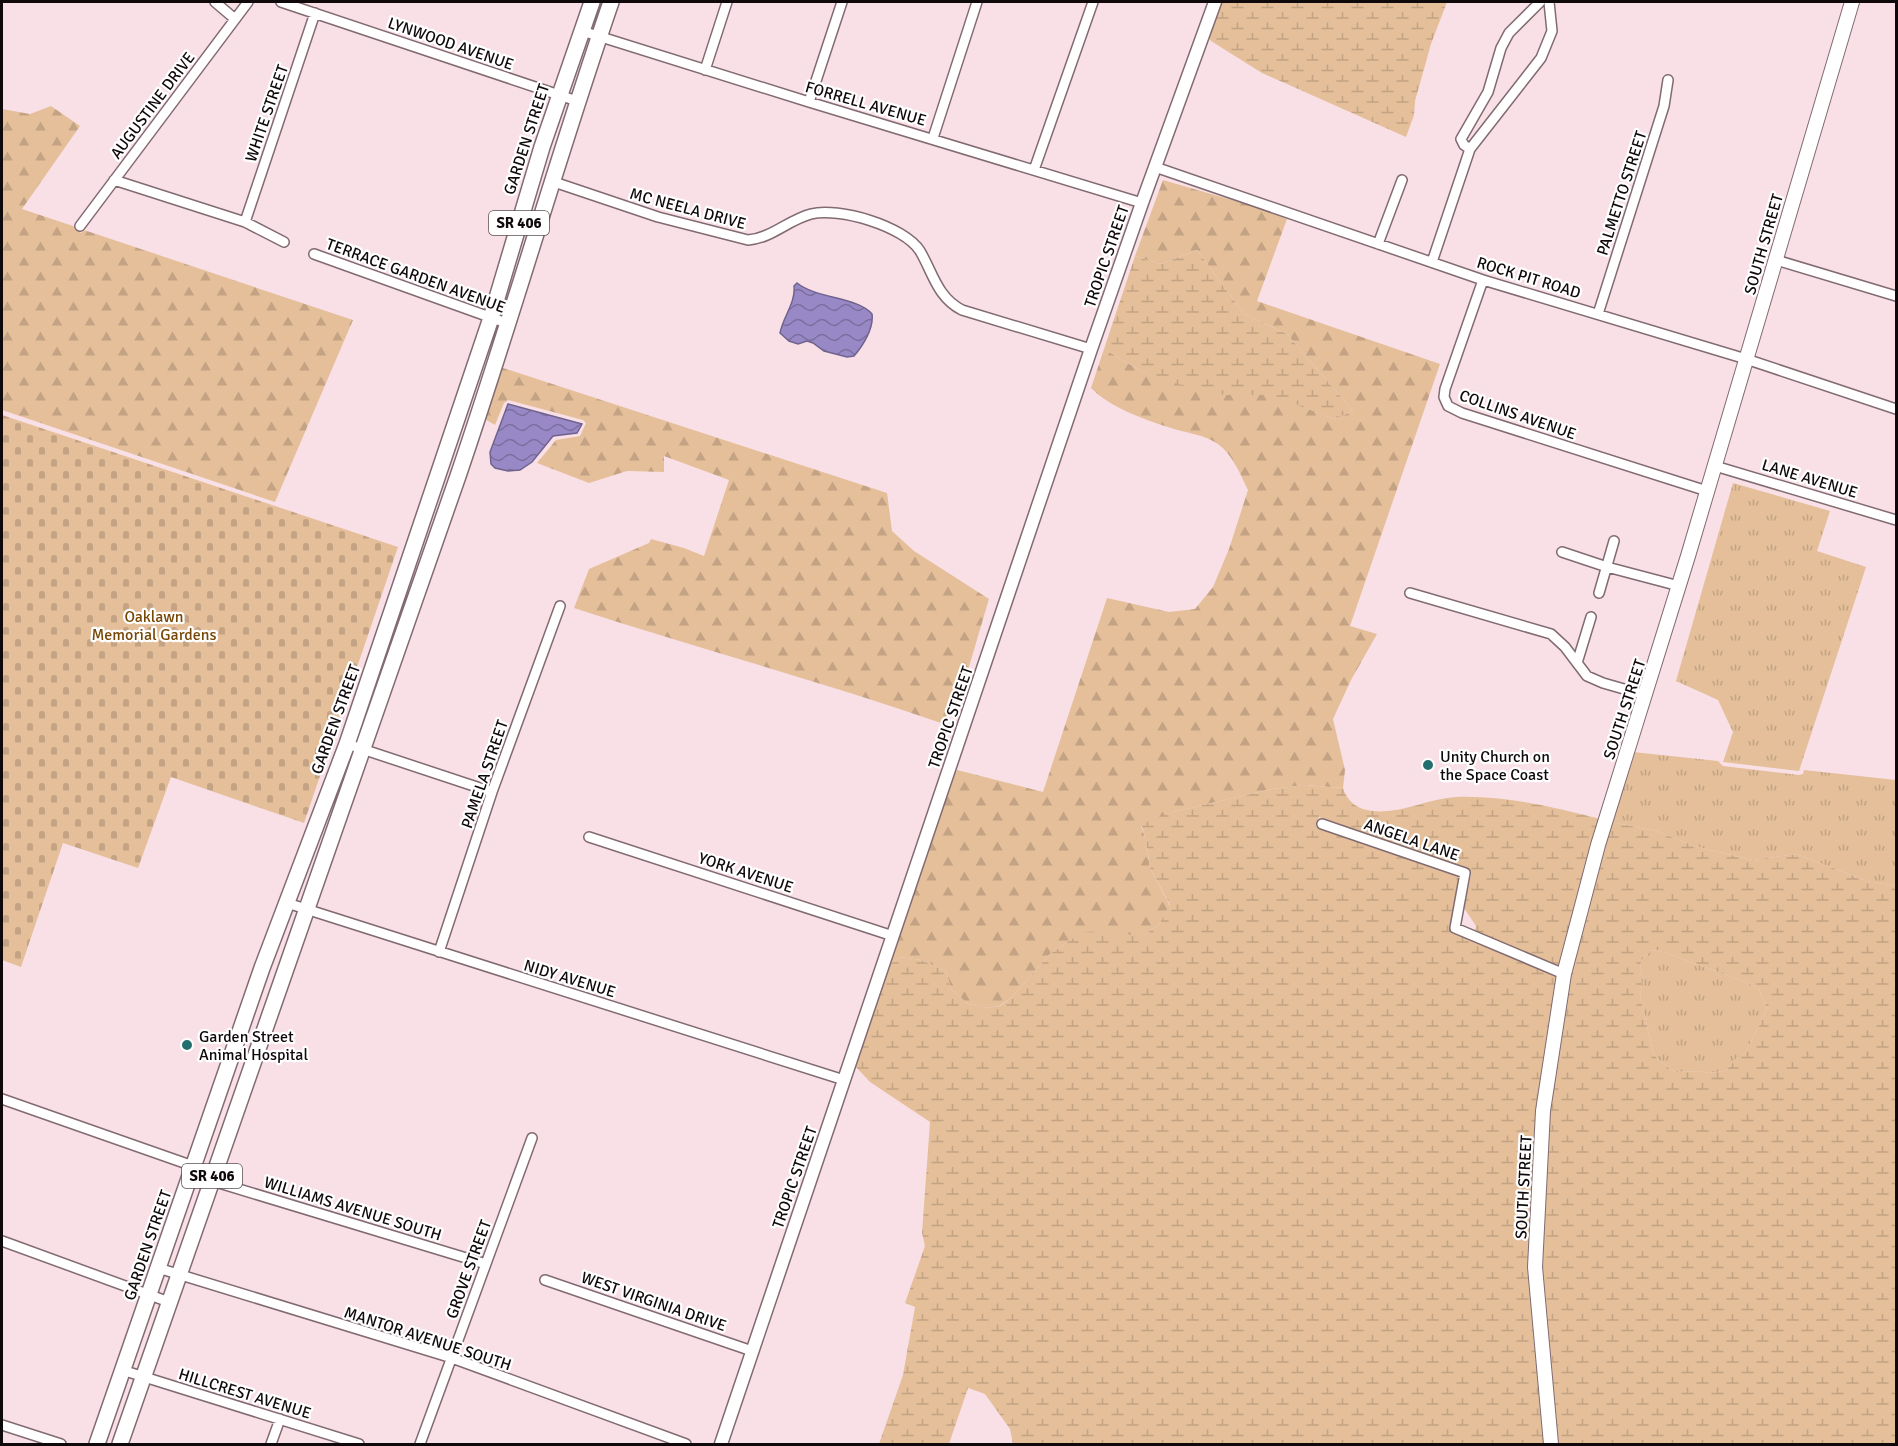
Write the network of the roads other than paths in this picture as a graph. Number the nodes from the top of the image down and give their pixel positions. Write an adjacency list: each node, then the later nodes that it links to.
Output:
1 (215, 2): 15 (street)
2 (248, 2): 15 (street, AUGUSTINE DRIVE)
3 (281, 2): 14 (street, LYNWOOD AVENUE)
4 (592, 2): 16 (main road, GARDEN STREET / SR 406)
5 (610, 2): 17 (main road, SR 406)
6 (727, 2): 18 (street)
7 (842, 2): 22 (street)
8 (977, 2): 23 (street)
9 (1093, 2): 26 (street)
10 (1215, 2): 25 (street, TROPIC STREET)
11 (1540, 2): 24 (street)
12 (1549, 2): 24 (street)
13 (1852, 2): 36 (main road, SOUTH STREET)
14 (315, 13): 20 (street, LYNWOOD AVENUE); 31 (street, WHITE STREET)
15 (235, 20): 27 (street, AUGUSTINE DRIVE)
16 (582, 31): 17 (street, FORRELL AVENUE); 20 (main road, GARDEN STREET / SR 406)
17 (598, 37): 18 (street, FORRELL AVENUE); 21 (main road, SR 406)
18 (705, 70): 22 (street, FORRELL AVENUE)
19 (1668, 80): 40 (street, PALMETTO STREET)
20 (559, 95): 21 (street, LYNWOOD AVENUE); 41 (main road, GARDEN STREET / SR 406)
21 (578, 101): 29 (main road, SR 406)
22 (809, 102): 23 (street, FORRELL AVENUE)
23 (933, 138): 26 (street, FORRELL AVENUE)
24 (1470, 149): 37 (street)
25 (1155, 167): 30 (street, TROPIC STREET); 34 (street, ROCK PIT ROAD)
26 (1034, 170): 30 (street, FORRELL AVENUE)
27 (114, 180): 31 (street); 32 (street, AUGUSTINE DRIVE)
28 (1402, 180): 34 (street)
29 (551, 181): 42 (main road, SR 406); 43 (street, MC NEELA DRIVE)
30 (1142, 203): 43 (street, TROPIC STREET)
31 (245, 222): 33 (street)
32 (80, 226)
33 (284, 242)
34 (1378, 244): 37 (street, ROCK PIT ROAD)
35 (314, 254): 41 (street, TERRACE GARDEN AVENUE)
36 (1776, 260): 39 (street); 44 (main road, SOUTH STREET)
37 (1432, 262): 38 (street, ROCK PIT ROAD)
38 (1483, 280): 40 (street, ROCK PIT ROAD); 49 (street, COLLINS AVENUE)
39 (1896, 296)
40 (1598, 314): 44 (street, ROCK PIT ROAD)
41 (491, 318): 42 (street, TERRACE GARDEN AVENUE); 47 (main road, GARDEN STREET / SR 406)
42 (509, 324): 48 (main road, SR 406)
43 (1091, 349): 72 (street, TROPIC STREET)
44 (1746, 359): 45 (street, ROCK PIT ROAD); 46 (main road, SOUTH STREET)
45 (1896, 409)
46 (1715, 466): 49 (main road, SOUTH STREET); 50 (street, LANE AVENUE)
47 (441, 467): 48 (street); 59 (main road, GARDEN STREET / SR 406)
48 (459, 474): 60 (main road, SR 406)
49 (1707, 491): 54 (main road, SOUTH STREET)
50 (1896, 520)
51 (1614, 542): 53 (street)
52 (1562, 552): 53 (street)
53 (1607, 567): 54 (street); 56 (street)
54 (1679, 586): 62 (main road, SOUTH STREET)
55 (1410, 593): 61 (street)
56 (1599, 593)
57 (560, 606): 65 (street, PAMELA STREET)
58 (1591, 617): 61 (street)
59 (384, 634): 60 (street); 63 (main road, GARDEN STREET / SR 406)
60 (402, 640): 64 (main road, SR 406)
61 (1577, 663): 62 (street)
62 (1645, 695): 74 (main road, SOUTH STREET)
63 (347, 744): 64 (street); 66 (main road, GARDEN STREET / SR 406)
64 (364, 750): 65 (street); 68 (main road, SR 406)
65 (492, 792): 73 (street, PAMELA STREET)
66 (318, 819): 68 (street); 70 (main road, GARDEN STREET / SR 406)
67 (1322, 824): 74 (street, ANGELA LANE)
68 (337, 827): 71 (main road, SR 406)
69 (589, 837): 72 (street, YORK AVENUE)
70 (287, 903): 71 (street, NIDY AVENUE); 77 (main road, GARDEN STREET / SR 406)
71 (307, 909): 73 (street, NIDY AVENUE); 76 (main road, SR 406)
72 (893, 936): 75 (street, TROPIC STREET)
73 (439, 952): 75 (street, NIDY AVENUE)
74 (1564, 974): 103 (main road, SOUTH STREET)
75 (844, 1080): 89 (street, TROPIC STREET)
76 (246, 1083): 77 (main road); 81 (main road, SR 406)
77 (221, 1084): 80 (main road, GARDEN STREET / SR 406)
78 (2, 1099): 80 (street, WILLIAMS AVENUE SOUTH)
79 (532, 1138): 83 (street, GROVE STREET)
80 (193, 1166): 81 (street, WILLIAMS AVENUE SOUTH); 84 (main road, GARDEN STREET / SR 406)
81 (211, 1179): 83 (street, WILLIAMS AVENUE SOUTH); 85 (main road, SR 406)
82 (2, 1241): 87 (street)
83 (486, 1264): 90 (street, GROVE STREET)
84 (158, 1268): 85 (street, MANTOR AVENUE SOUTH); 87 (main road, GARDEN STREET / SR 406)
85 (178, 1275): 88 (main road, SR 406); 90 (street, MANTOR AVENUE SOUTH)
86 (545, 1280): 89 (street, WEST VIRGINIA DRIVE)
87 (149, 1294): 88 (street); 91 (main road, GARDEN STREET / SR 406)
88 (169, 1302): 92 (main road, SR 406)
89 (752, 1351): 102 (street, TROPIC STREET)
90 (452, 1358): 100 (street, GROVE STREET); 101 (street, MANTOR AVENUE SOUTH)
91 (122, 1370): 92 (street, HILLCREST AVENUE); 96 (main road, GARDEN STREET / SR 406)
92 (143, 1376): 93 (street, HILLCREST AVENUE); 97 (main road, SR 406)
93 (279, 1419): 98 (street); 99 (street, HILLCREST AVENUE)
94 (2, 1425): 95 (street)
95 (61, 1444)
96 (97, 1444)
97 (120, 1444)
98 (271, 1444)
99 (359, 1444)
100 (420, 1444)
101 (686, 1444)
102 (721, 1444)
103 (1551, 1444)

